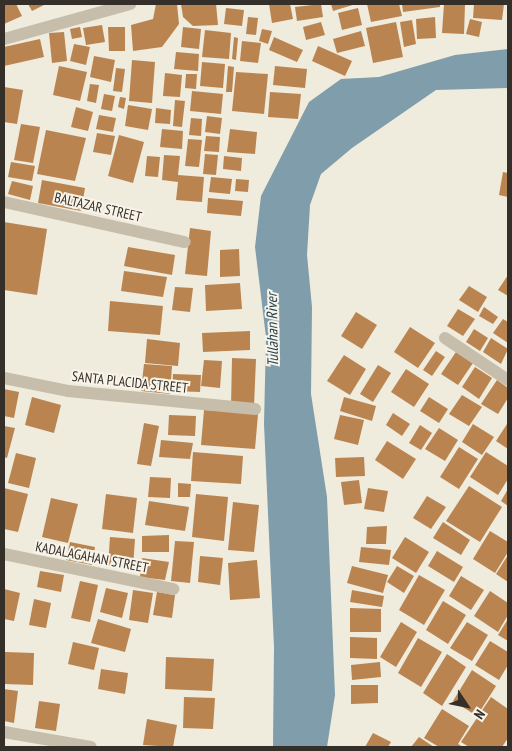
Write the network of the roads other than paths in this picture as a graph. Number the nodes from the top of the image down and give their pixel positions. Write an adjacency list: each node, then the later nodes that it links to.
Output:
1 (130, 4): 2 (street)
2 (4, 39)
3 (4, 202): 4 (street, BALTAZAR STREET)
4 (185, 242)
5 (445, 338): 7 (street)
6 (4, 378): 8 (street, SANTA PLACIDA STREET)
7 (508, 380)
8 (255, 409)
9 (4, 554): 10 (street, KADALAGAHAN STREET)
10 (174, 589)
11 (4, 732): 12 (street)
12 (90, 747)

